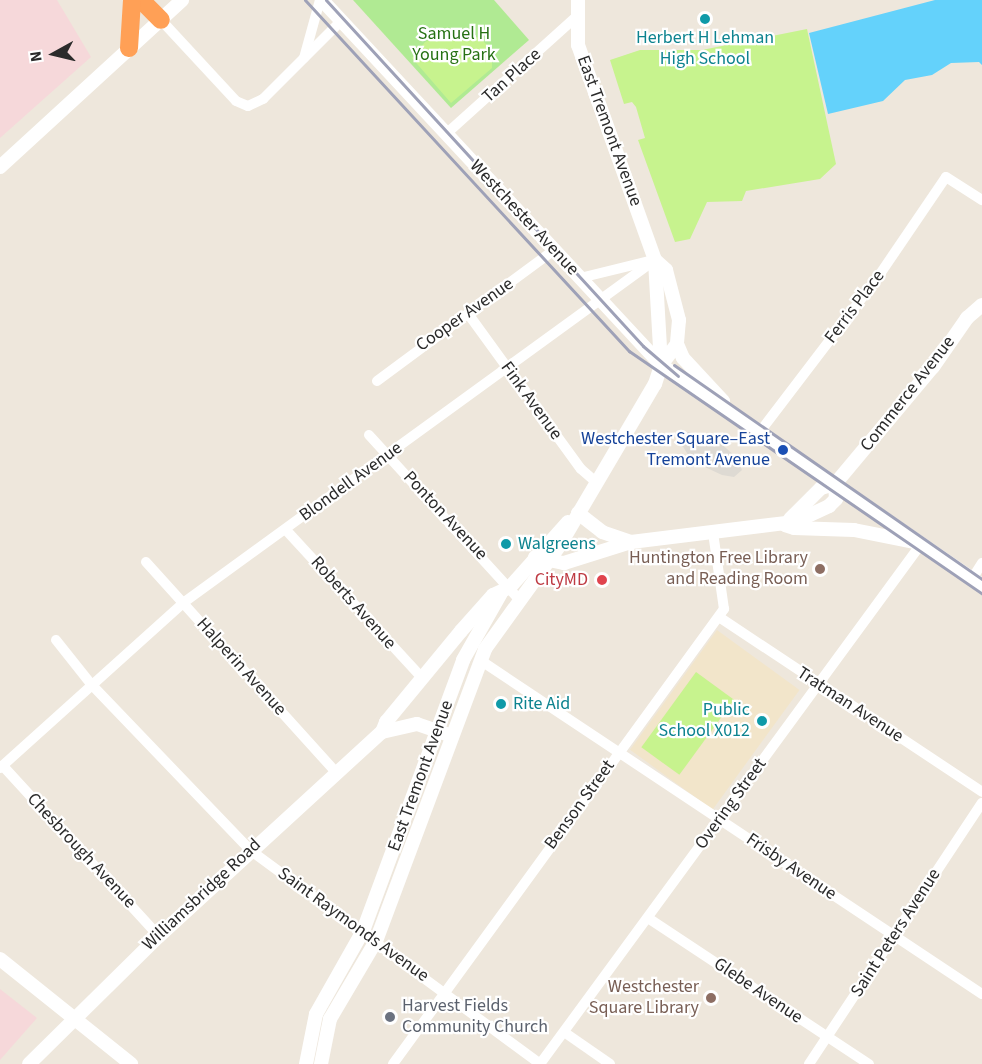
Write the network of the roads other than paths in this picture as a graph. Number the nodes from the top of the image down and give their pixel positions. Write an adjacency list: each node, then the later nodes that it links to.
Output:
1 (132, 0): 9 (highway)
2 (141, 0): 7 (highway)
3 (182, 0): 7 (main road)
4 (321, 0): 8 (main road, Westchester Avenue); 10 (street)
5 (578, 0): 6 (main road, East Tremont Avenue)
6 (577, 16): 11 (street, Tan Place); 15 (main road, East Tremont Avenue)
7 (161, 20): 9 (main road); 10 (street)
8 (341, 21): 10 (street); 11 (main road, Westchester Avenue)
9 (129, 48): 12 (main road)
10 (303, 61)
11 (446, 134): 14 (main road, Westchester Avenue)
12 (0, 167)
13 (982, 200): 25 (street, Ferris Place)
14 (554, 250): 16 (main road, Westchester Avenue); 19 (street, Cooper Avenue)
15 (655, 260): 16 (street); 17 (street, Blondell Avenue); 20 (main road, East Tremont Avenue); 21 (main road, East Tremont Avenue)
16 (580, 278): 17 (main road, Westchester Avenue)
17 (600, 299): 21 (main road, Westchester Avenue); 22 (street, Blondell Avenue)
18 (982, 305): 30 (main road, Commerce Avenue)
19 (470, 315): 22 (street, Fink Avenue); 23 (street, Cooper Avenue)
20 (677, 344): 21 (main road); 24 (main road, Westchester Avenue)
21 (661, 365): 24 (main road, Westchester Avenue); 29 (main road)
22 (508, 369): 27 (street, Blondell Avenue); 29 (street, Fink Avenue)
23 (377, 381)
24 (741, 420): 25 (main road, Westchester Avenue)
25 (759, 433): 28 (main road, Westchester Avenue)
26 (369, 435): 27 (street, Ponton Avenue)
27 (388, 455): 34 (street, Blondell Avenue); 42 (street, Ponton Avenue)
28 (804, 464): 30 (main road, Westchester Avenue); 31 (main road)
29 (597, 483): 32 (main road)
30 (835, 484): 31 (main road); 33 (main road); 37 (main road, Westchester Avenue)
31 (814, 496): 33 (main road)
32 (579, 513): 36 (main road); 38 (main road)
33 (783, 524): 35 (main road); 37 (main road)
34 (286, 530): 44 (street, Blondell Avenue); 48 (street, Roberts Avenue)
35 (713, 533): 36 (main road); 45 (street)
36 (631, 542): 38 (main road)
37 (921, 544): 41 (main road, Westchester Avenue); 50 (street, Overing Street)
38 (542, 559): 42 (main road, East Tremont Avenue); 43 (main road, East Tremont Avenue)
39 (146, 562): 44 (street, Halperin Avenue)
40 (982, 563): 41 (street)
41 (977, 583)
42 (505, 590): 43 (street, Ponton Avenue); 48 (main road, Williamsbridge Road); 51 (main road, East Tremont Avenue)
43 (519, 599): 47 (main road, East Tremont Avenue)
44 (183, 603): 49 (street, Blondell Avenue); 56 (street, Halperin Avenue)
45 (719, 617): 50 (street, Tratman Avenue); 54 (street, Benson Street)
46 (56, 640): 49 (street, Saint Raymonds Avenue)
47 (480, 660): 53 (main road, East Tremont Avenue); 54 (street, Frisby Avenue)
48 (421, 677): 52 (main road, Williamsbridge Road)
49 (92, 684): 55 (street, Blondell Avenue); 60 (street, Saint Raymonds Avenue)
50 (819, 684): 57 (street, Tratman Avenue); 59 (street, Overing Street)
51 (437, 731): 52 (main road, Williamsbridge Road); 53 (main road, Williamsbridge Road); 62 (main road, East Tremont Avenue)
52 (382, 732): 56 (main road, Williamsbridge Road)
53 (451, 736): 65 (main road, East Tremont Avenue)
54 (619, 753): 59 (street, Frisby Avenue); 67 (street, Benson Street)
55 (1, 767): 63 (street, Chesbrough Avenue)
56 (336, 772): 60 (main road, Williamsbridge Road)
57 (982, 792)
58 (982, 803): 64 (street, Saint Peters Avenue)
59 (719, 820): 61 (street, Overing Street); 64 (street, Frisby Avenue)
60 (250, 850): 62 (street, Saint Raymonds Avenue); 63 (main road, Williamsbridge Road)
61 (648, 918): 70 (street, Overing Street); 71 (street, Glebe Avenue)
62 (363, 931): 65 (street, Saint Raymonds Avenue); 72 (main road, East Tremont Avenue)
63 (159, 936): 69 (main road, Williamsbridge Road)
64 (894, 936): 68 (street, Frisby Avenue); 71 (street, Saint Peters Avenue)
65 (376, 941): 67 (street, Saint Raymonds Avenue); 75 (main road, East Tremont Avenue)
66 (0, 959): 69 (main road)
67 (444, 992): 76 (street, Benson Street); 77 (street, Saint Raymonds Avenue)
68 (982, 994)
69 (73, 1019): 73 (main road, Williamsbridge Road); 74 (main road)
70 (564, 1032): 77 (street, Overing Street); 78 (street)
71 (827, 1037): 79 (street, Saint Peters Avenue); 80 (street, Glebe Avenue)
72 (307, 1060)
73 (29, 1064)
74 (131, 1064)
75 (321, 1064)
76 (393, 1064)
77 (540, 1064)
78 (610, 1064)
79 (809, 1064)
80 (868, 1064)

